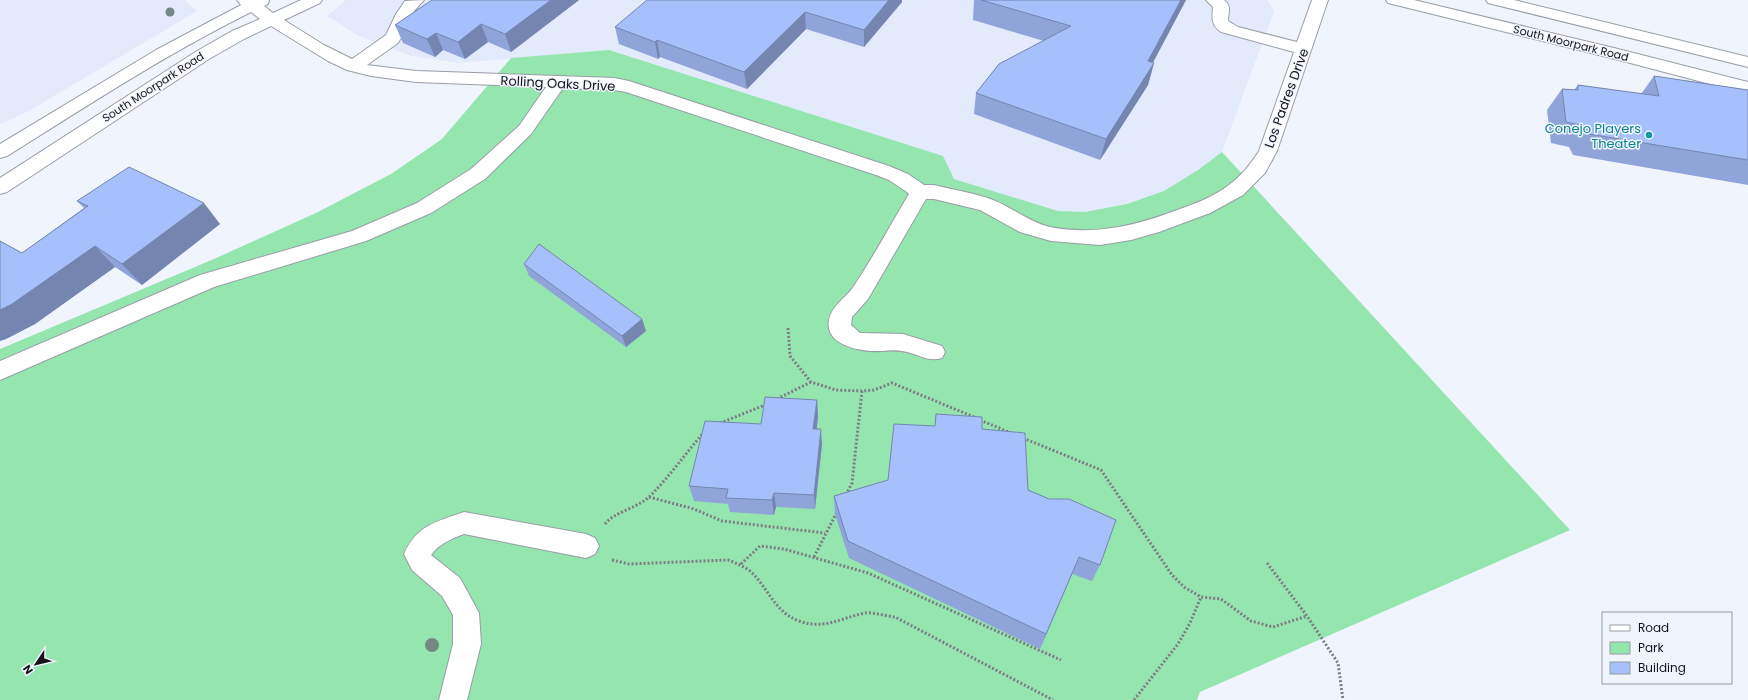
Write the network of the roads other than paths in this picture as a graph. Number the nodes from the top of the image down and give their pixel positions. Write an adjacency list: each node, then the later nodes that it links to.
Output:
1 (314, 0): 8 (street, South Moorpark Road)
2 (416, 0): 11 (street)
3 (1214, 0): 9 (street)
4 (1320, 0): 9 (street, Los Padres Drive)
5 (1394, 0): 13 (street, South Moorpark Road)
6 (1494, 0): 10 (street, South Moorpark Road)
7 (253, 2): 8 (street, Rolling Oaks Drive); 14 (street, South Moorpark Road)
8 (272, 19): 11 (street, Rolling Oaks Drive); 15 (street, South Moorpark Road)
9 (1304, 49): 16 (street, Los Padres Drive)
10 (1748, 62)
11 (353, 66): 12 (street, Rolling Oaks Drive)
12 (558, 82): 16 (street, Rolling Oaks Drive); 18 (street)
13 (1748, 88)
14 (0, 152)
15 (0, 187)
16 (920, 192): 17 (street)
17 (934, 352)
18 (0, 371)
19 (586, 546): 20 (street)
20 (453, 700)

